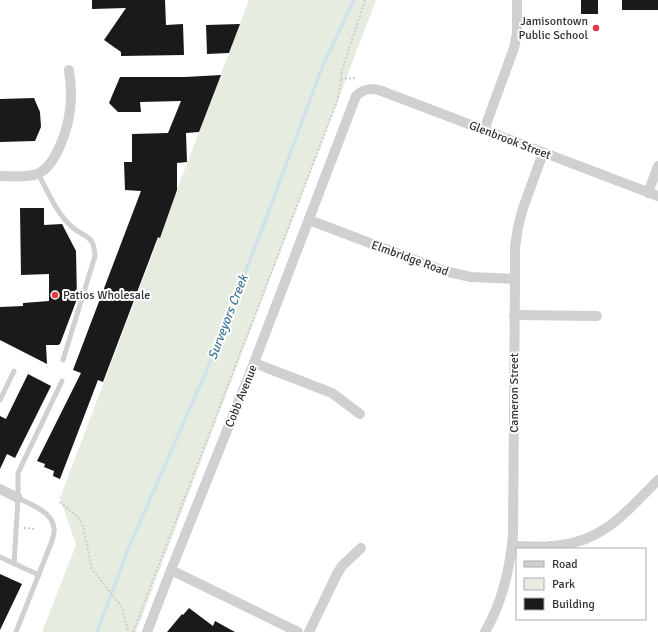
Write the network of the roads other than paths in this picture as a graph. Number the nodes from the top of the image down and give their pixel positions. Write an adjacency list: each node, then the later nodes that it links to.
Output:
1 (517, 0): 4 (street)
2 (69, 70): 7 (street)
3 (361, 91): 4 (street, Glenbrook Street); 10 (street, Cobb Avenue)
4 (484, 130): 5 (street, Glenbrook Street)
5 (543, 153): 9 (street, Glenbrook Street); 11 (street, Cameron Street)
6 (658, 166): 9 (street)
7 (38, 174): 8 (street); 14 (lane)
8 (0, 176)
9 (653, 195)
10 (309, 220): 11 (street, Elmbridge Road); 15 (street, Cobb Avenue)
11 (514, 279): 12 (street, Cameron Street)
12 (514, 315): 13 (street); 23 (street, Cameron Street)
13 (597, 316)
14 (63, 360)
15 (254, 363): 19 (street); 27 (street, Cobb Avenue)
16 (14, 372): 18 (lane)
17 (62, 381): 22 (lane)
18 (0, 400)
19 (360, 414)
20 (658, 480): 23 (street)
21 (0, 489): 22 (street)
22 (18, 498): 26 (lane); 28 (lane)
23 (512, 546): 33 (street, Cameron Street)
24 (361, 548): 32 (street)
25 (0, 557): 26 (lane)
26 (14, 564): 28 (lane)
27 (171, 570): 30 (street, Cobb Avenue); 31 (street)
28 (39, 575): 29 (lane)
29 (16, 632)
30 (147, 632)
31 (298, 632)
32 (309, 632)
33 (485, 632)

